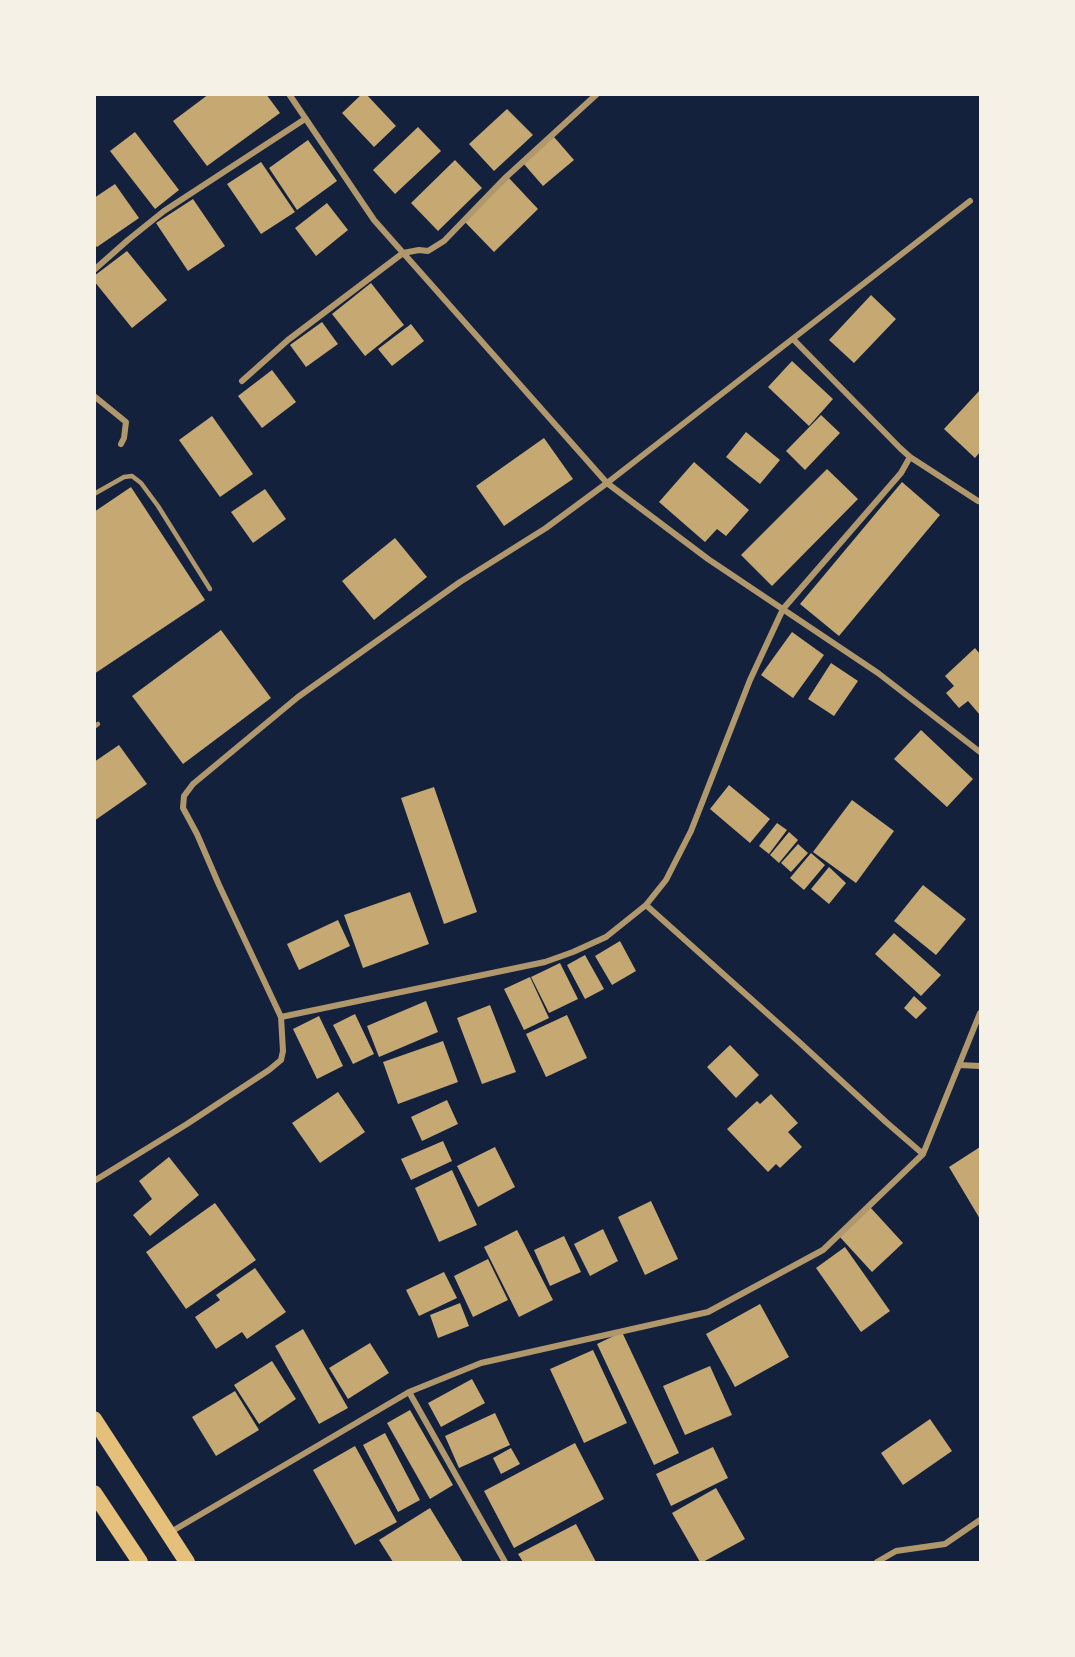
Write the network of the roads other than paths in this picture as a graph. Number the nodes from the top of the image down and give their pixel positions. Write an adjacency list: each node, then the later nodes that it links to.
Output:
1 (289, 94): 3 (street)
2 (597, 94): 5 (street)
3 (305, 119): 5 (street); 6 (street)
4 (970, 201): 7 (street)
5 (403, 253): 8 (street); 12 (street)
6 (94, 270)
7 (793, 339): 11 (street); 12 (street)
8 (242, 381)
9 (94, 396): 10 (street)
10 (121, 444)
11 (910, 457): 14 (street); 16 (street)
12 (608, 483): 16 (street); 20 (street)
13 (94, 494): 15 (lane)
14 (980, 501)
15 (210, 589)
16 (783, 609): 17 (street); 18 (street)
17 (981, 752)
18 (646, 905): 20 (street); 23 (street)
19 (981, 1012): 21 (street)
20 (282, 1017): 24 (street)
21 (959, 1065): 22 (street); 23 (street)
22 (981, 1066)
23 (923, 1154): 25 (street)
24 (94, 1181)
25 (409, 1392): 29 (street); 32 (street)
26 (94, 1419): 29 (highway)
27 (94, 1494): 30 (highway)
28 (981, 1520): 33 (street)
29 (168, 1534): 31 (highway)
30 (140, 1563)
31 (188, 1563)
32 (505, 1563)
33 (877, 1563)

